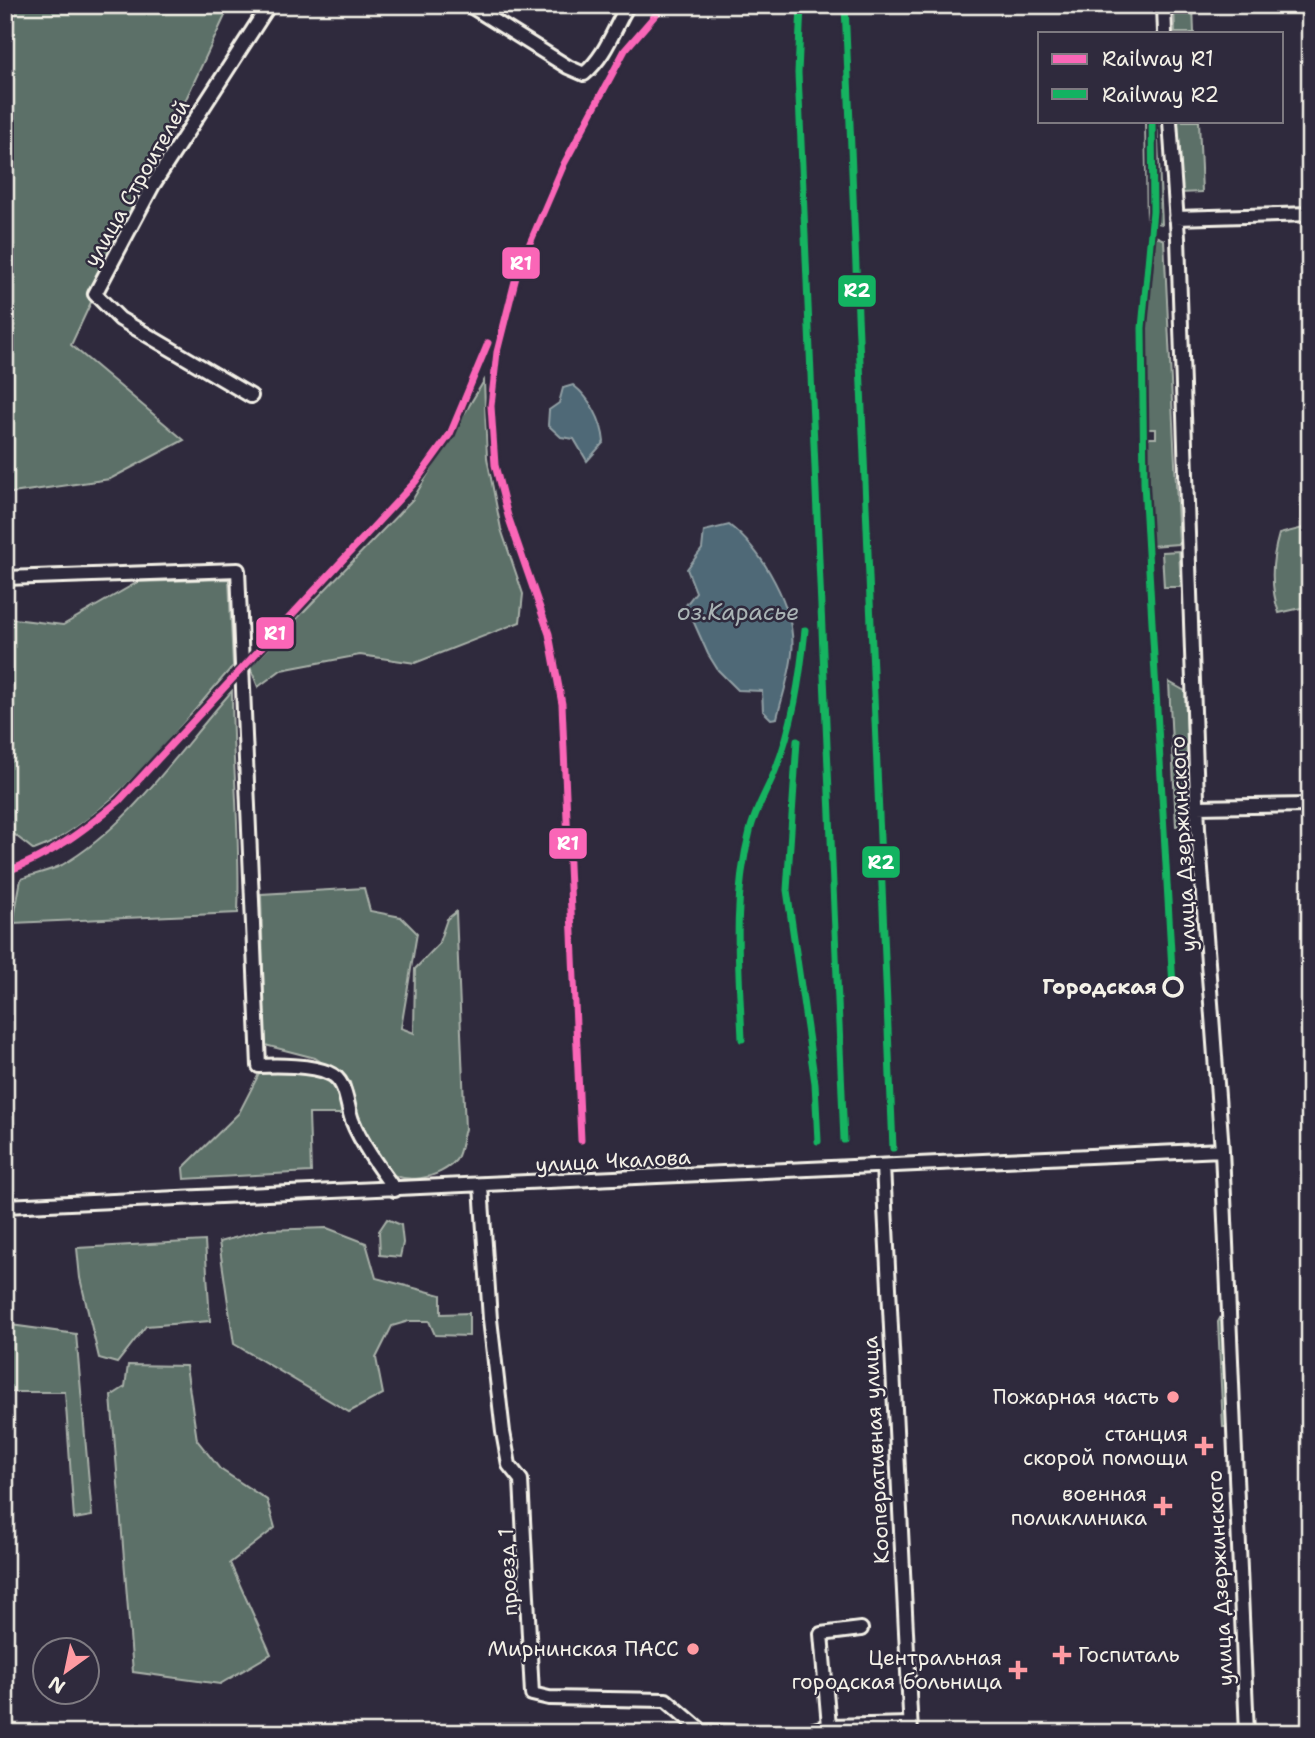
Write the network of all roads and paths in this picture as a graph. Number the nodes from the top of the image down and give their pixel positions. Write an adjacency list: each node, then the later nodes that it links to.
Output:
1 (269, 5): 9 (street, улица Строителей)
2 (469, 5): 3 (street)
3 (628, 5)
4 (1164, 5): 5 (street)
5 (1165, 32)
6 (1170, 122): 8 (street, улица Дзержинского)
7 (1310, 214): 8 (street)
8 (1176, 218): 12 (street, улица Дзержинского)
9 (251, 396)
10 (5, 578): 16 (street)
11 (1310, 805): 12 (street)
12 (1197, 807): 13 (street, улица Дзержинского)
13 (1222, 1150): 14 (street, улица Чкалова); 23 (street, улица Дзержинского)
14 (883, 1166): 15 (street, улица Чкалова); 20 (street, Кооперативная улица)
15 (481, 1186): 16 (street, улица Чкалова); 21 (street, проезд 1)
16 (395, 1190): 17 (street, улица Чкалова)
17 (5, 1206)
18 (861, 1629): 19 (street)
19 (829, 1726): 20 (street); 22 (street)
20 (911, 1728)
21 (788, 1733)
22 (803, 1733)
23 (1247, 1733)

